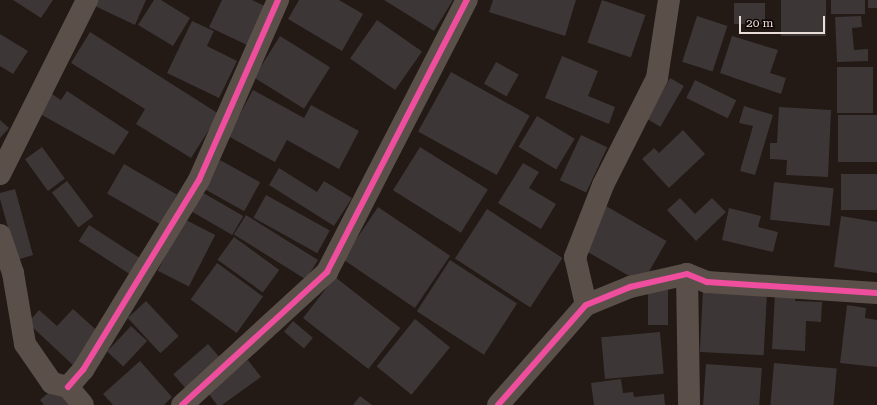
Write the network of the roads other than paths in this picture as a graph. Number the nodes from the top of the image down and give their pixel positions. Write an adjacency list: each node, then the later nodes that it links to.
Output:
1 (87, 0): 5 (street)
2 (278, 0): 10 (street)
3 (468, 0): 12 (street)
4 (669, 0): 9 (street)
5 (0, 174)
6 (0, 235): 10 (street)
7 (687, 274): 8 (street); 9 (street); 14 (street)
8 (877, 293)
9 (586, 305): 13 (street)
10 (68, 387): 11 (street)
11 (83, 405)
12 (182, 405)
13 (498, 405)
14 (690, 405)

